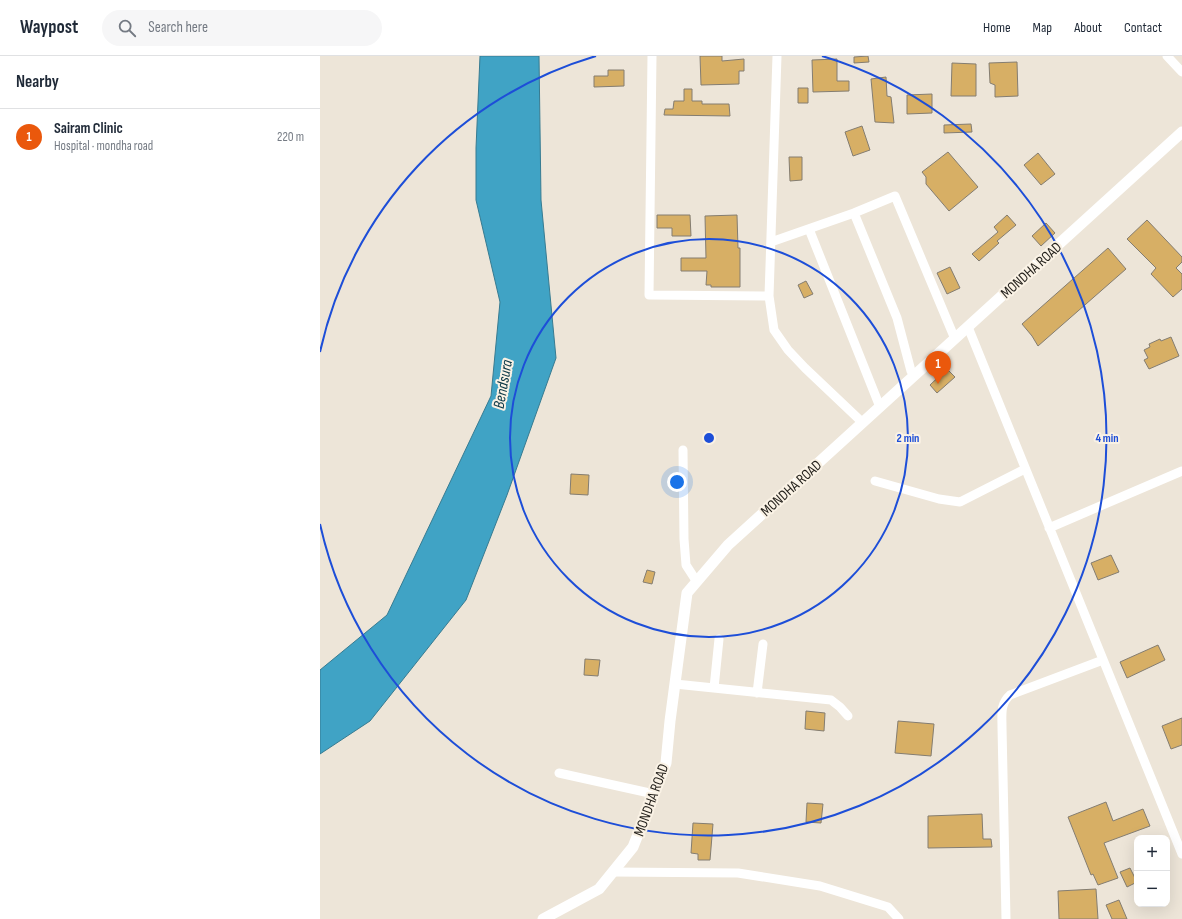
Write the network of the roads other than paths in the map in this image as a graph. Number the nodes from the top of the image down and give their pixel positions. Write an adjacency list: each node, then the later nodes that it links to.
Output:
1 (652, 56): 9 (street)
2 (777, 56): 8 (street)
3 (1167, 56): 4 (street)
4 (1182, 72)
5 (1182, 132): 10 (street, MONDHA ROAD)
6 (854, 213): 7 (street); 11 (street); 12 (street)
7 (809, 229): 8 (street); 13 (street)
8 (771, 242): 9 (street)
9 (769, 296): 14 (street)
10 (968, 327): 11 (street, MONDHA ROAD); 16 (street)
11 (955, 339): 12 (street, MONDHA ROAD)
12 (914, 376): 13 (street, MONDHA ROAD)
13 (880, 407): 14 (street, MONDHA ROAD)
14 (863, 423): 20 (street, MONDHA ROAD)
15 (683, 450): 20 (street)
16 (1026, 469): 18 (street); 19 (street)
17 (1182, 471): 19 (street)
18 (875, 481)
19 (1050, 528): 23 (street)
20 (696, 582): 24 (street, MONDHA ROAD)
21 (719, 639): 25 (street)
22 (763, 644): 26 (street)
23 (1103, 660): 30 (street); 34 (street)
24 (675, 684): 25 (street); 29 (street, MONDHA ROAD)
25 (714, 688): 26 (street)
26 (757, 693): 27 (street)
27 (848, 716)
28 (559, 773): 29 (street)
29 (654, 794): 31 (street, MONDHA ROAD)
30 (1182, 854)
31 (613, 872): 32 (street, MONDHA ROAD); 33 (street)
32 (543, 919)
33 (899, 919)
34 (1006, 919)

